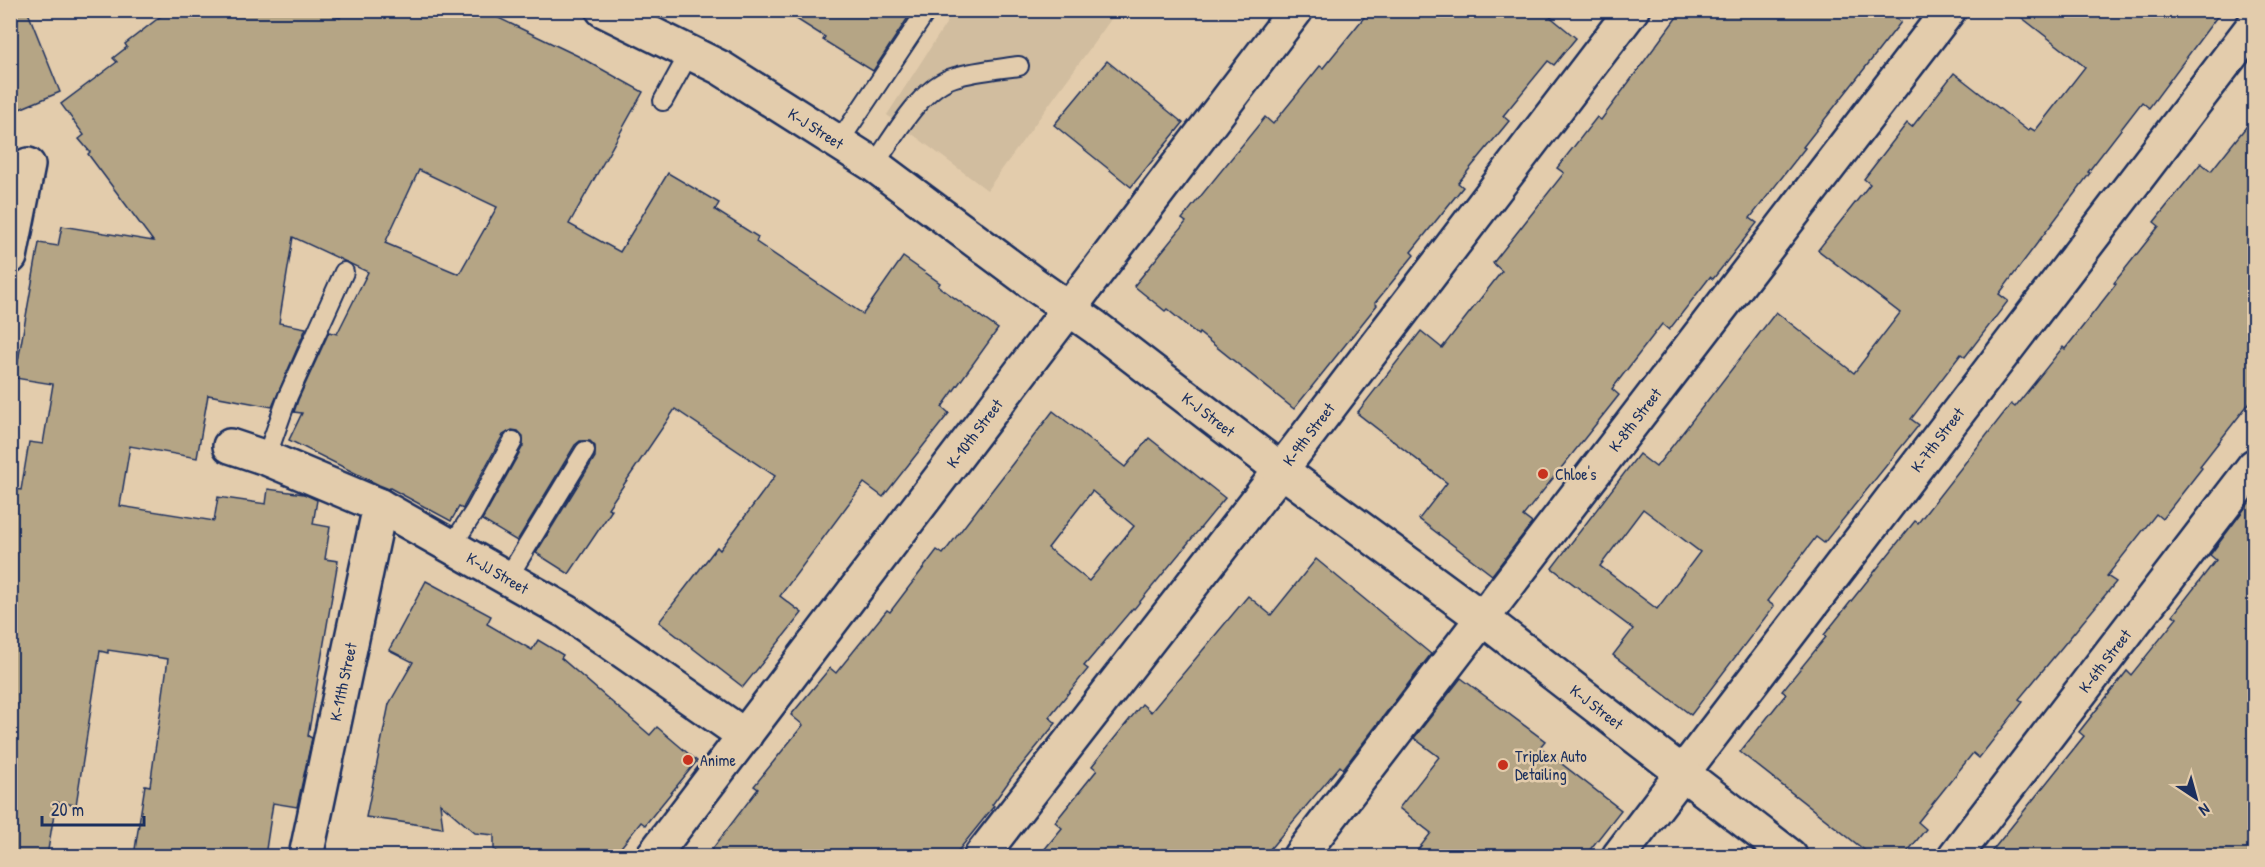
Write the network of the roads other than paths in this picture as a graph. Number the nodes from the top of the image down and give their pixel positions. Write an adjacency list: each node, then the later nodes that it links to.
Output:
1 (603, 10): 7 (street, K-J Street)
2 (927, 10): 10 (lane)
3 (1296, 10): 15 (street, K-10th Street)
4 (1632, 10): 21 (street, K-9th Street)
5 (1949, 10): 25 (street, K-8th Street)
6 (2254, 24): 27 (street, K-7th Street)
7 (690, 52): 9 (lane); 10 (street, K-J Street)
8 (1019, 66): 12 (lane)
9 (663, 101)
10 (839, 142): 12 (street, K-J Street)
11 (28, 165): 13 (street)
12 (874, 165): 15 (street, K-J Street)
13 (10, 257)
14 (344, 272): 19 (lane)
15 (1068, 308): 21 (street, K-J Street); 26 (street, K-10th Street)
16 (513, 441): 23 (lane)
17 (230, 446): 19 (street, K-JJ Street)
18 (585, 451): 24 (lane)
19 (266, 458): 22 (street, K-JJ Street)
20 (2254, 466): 34 (street, K-6th Street)
21 (1281, 470): 25 (street, K-J Street); 30 (street, K-9th Street)
22 (380, 506): 23 (street, K-JJ Street); 28 (street, K-11th Street)
23 (451, 547): 24 (street, K-JJ Street)
24 (507, 579): 26 (street, K-JJ Street)
25 (1482, 618): 27 (street, K-J Street); 31 (street, K-8th Street)
26 (745, 736): 29 (street, K-10th Street)
27 (1684, 772): 32 (street, K-7th Street); 33 (street, K-J Street)
28 (306, 856)
29 (653, 856)
30 (981, 856)
31 (1300, 856)
32 (1619, 856)
33 (1790, 856)
34 (1955, 856)

